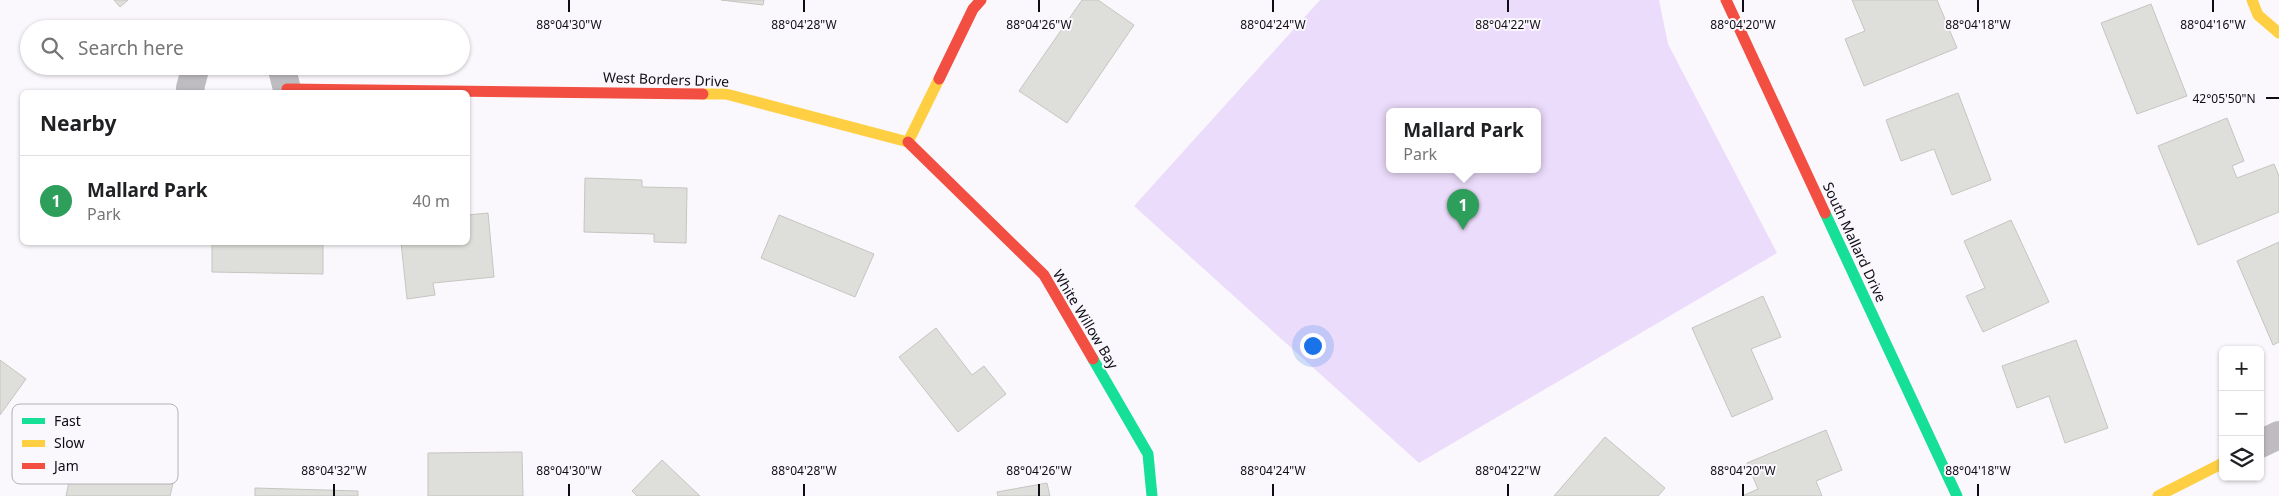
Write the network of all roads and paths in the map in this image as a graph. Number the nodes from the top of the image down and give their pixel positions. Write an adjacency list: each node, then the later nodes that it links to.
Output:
1 (981, 0): 8 (street)
2 (1726, 0): 13 (street, South Mallard Drive)
3 (2252, 0): 4 (street)
4 (2279, 33)
5 (194, 75): 7 (street)
6 (285, 83): 8 (street, West Borders Drive)
7 (190, 90)
8 (908, 142): 12 (street, White Willow Bay)
9 (2279, 435): 10 (street)
10 (2264, 442)
11 (2219, 465): 14 (street)
12 (1152, 496)
13 (1957, 496)
14 (2158, 496)

